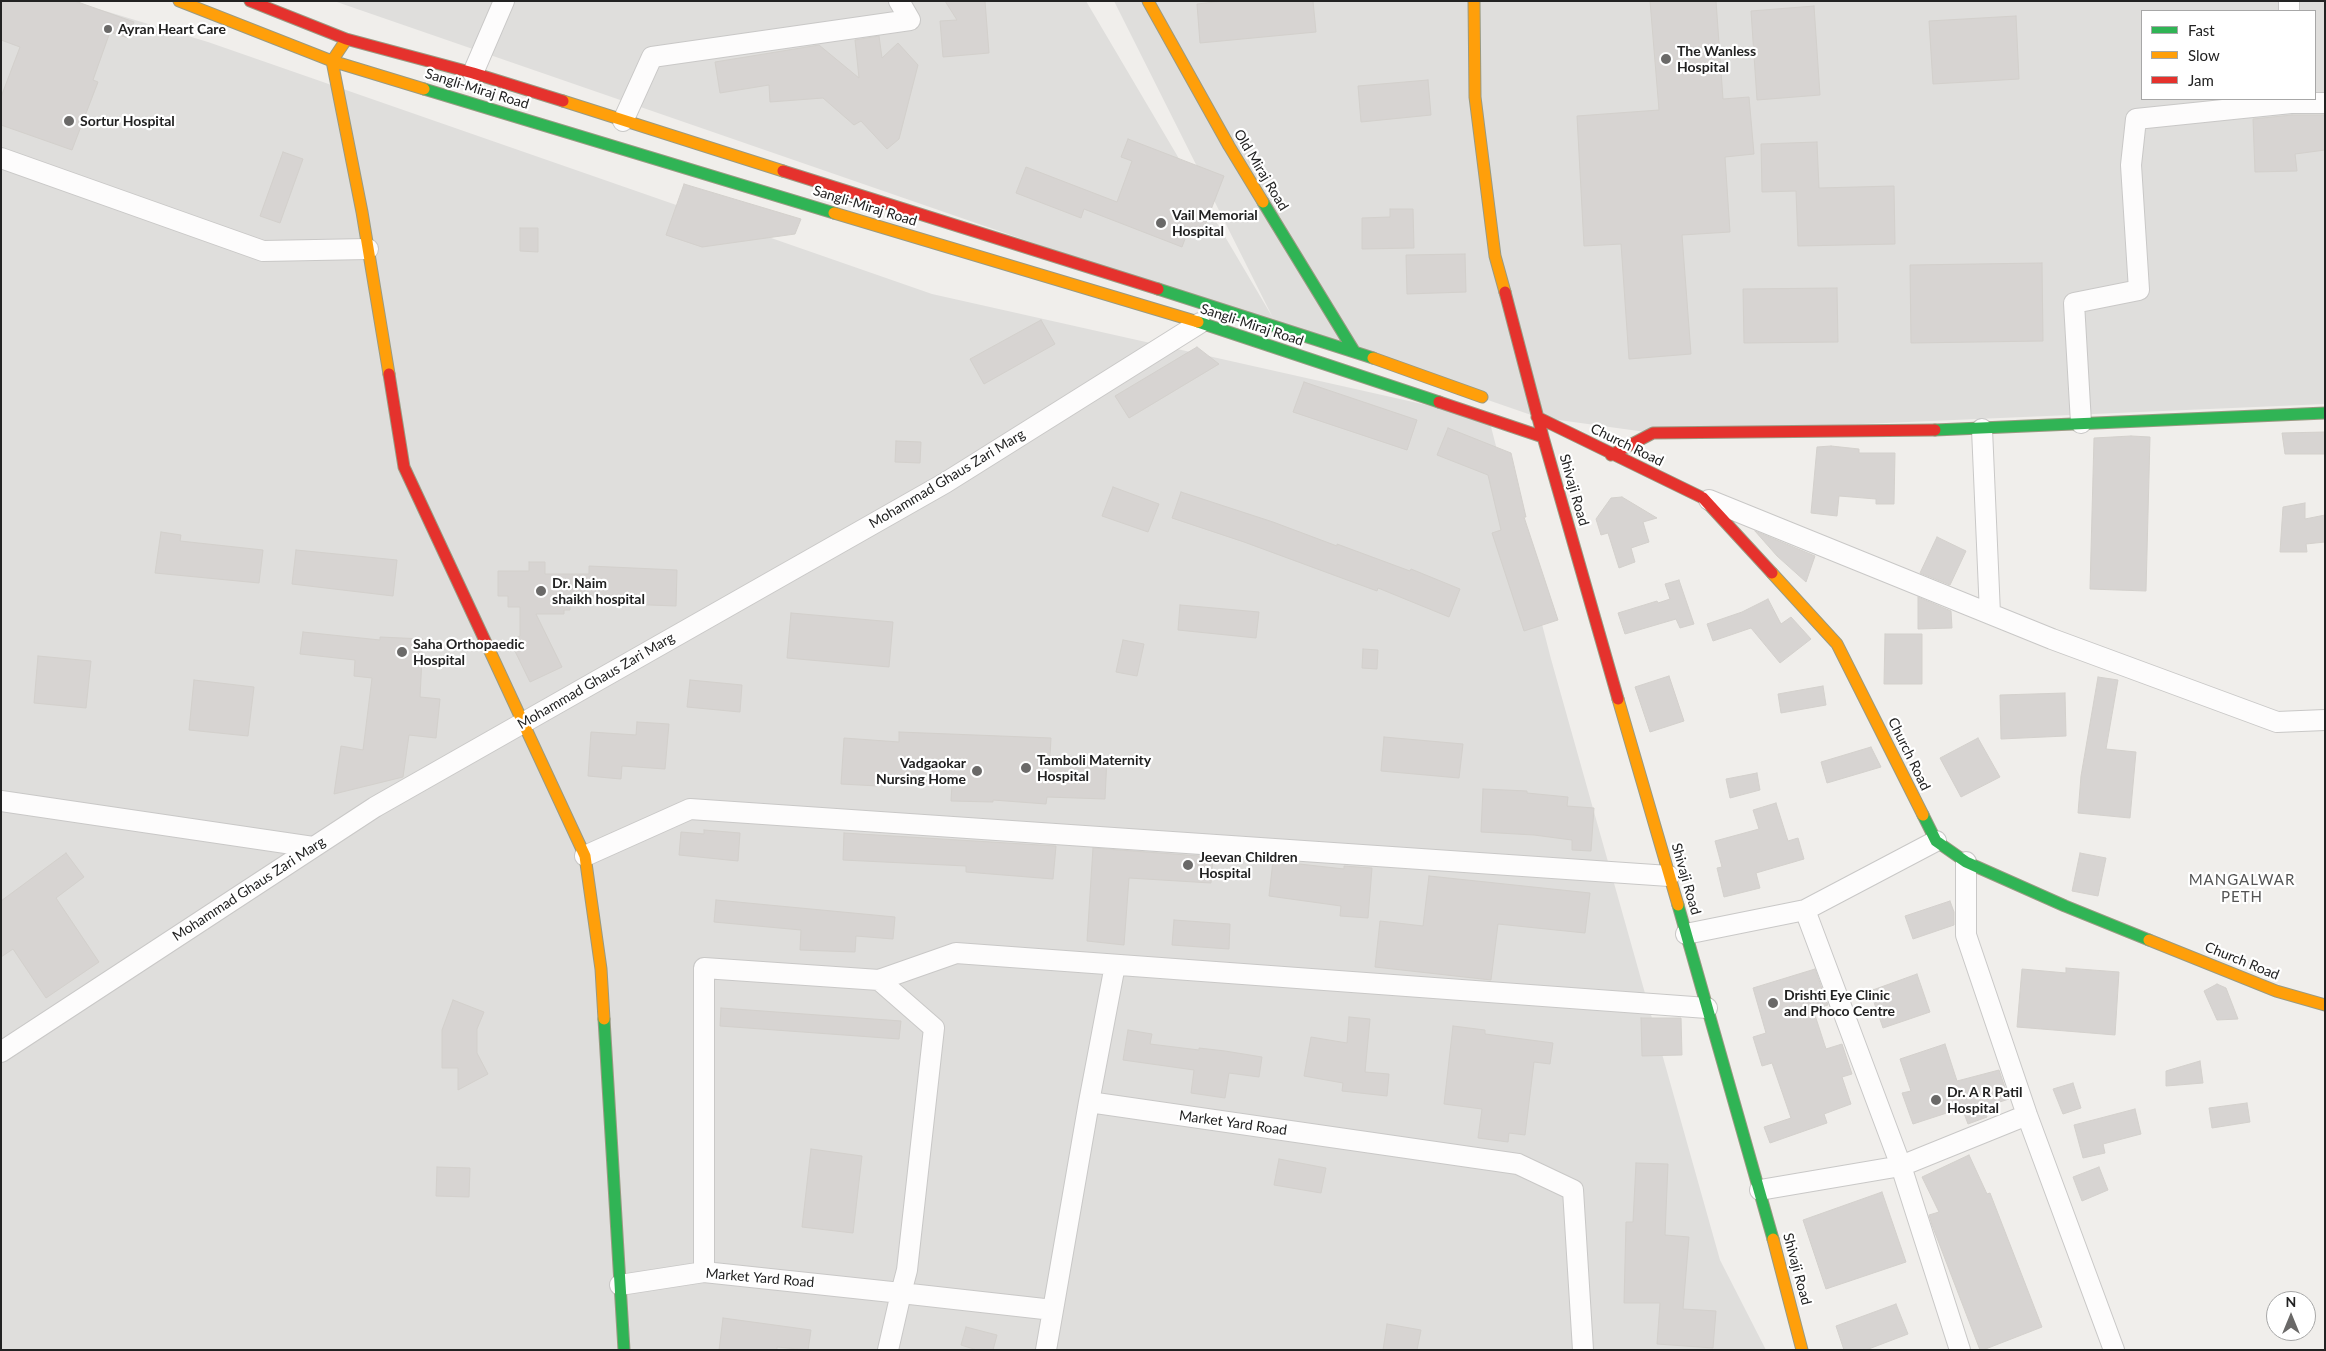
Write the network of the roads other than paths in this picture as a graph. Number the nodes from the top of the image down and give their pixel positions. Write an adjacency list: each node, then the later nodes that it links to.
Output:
1 (179, 1): 8 (main road, Sangli-Miraj Road)
2 (250, 1): 7 (main road, Sangli-Miraj Road)
3 (504, 1): 9 (street)
4 (899, 1): 12 (street)
5 (1148, 1): 16 (main road, Old Miraj Road)
6 (1474, 1): 19 (main road, Shivaji Road)
7 (346, 40): 8 (main road); 9 (main road, Sangli-Miraj Road)
8 (332, 61): 14 (main road); 15 (main road, Sangli-Miraj Road)
9 (473, 73): 12 (main road, Sangli-Miraj Road)
10 (2291, 101): 11 (street); 20 (street)
11 (2325, 103)
12 (623, 121): 16 (main road, Sangli-Miraj Road)
13 (1, 158): 14 (street)
14 (368, 249): 27 (main road)
15 (1200, 323): 22 (main road, Sangli-Miraj Road); 27 (street, Mohammad Ghaus Zari Marg)
16 (1354, 351): 17 (main road, Sangli-Miraj Road)
17 (1492, 401)
18 (2325, 413): 20 (main road)
19 (1533, 416): 22 (main road, Shivaji Road); 23 (main road, Church Road)
20 (2081, 423): 21 (main road)
21 (1982, 429): 23 (main road); 25 (street)
22 (1543, 437): 33 (main road, Shivaji Road)
23 (1611, 455): 24 (main road, Church Road)
24 (1703, 498): 25 (street); 29 (main road, Church Road)
25 (1990, 614): 26 (street)
26 (2325, 720)
27 (523, 722): 30 (street, Mohammad Ghaus Zari Marg); 31 (main road)
28 (1, 801): 30 (street)
29 (1936, 842): 32 (main road, Church Road); 34 (street)
30 (313, 847): 40 (street, Mohammad Ghaus Zari Marg)
31 (585, 856): 33 (street); 46 (main road)
32 (1966, 862): 38 (main road, Church Road); 42 (street)
33 (1669, 876): 35 (main road, Shivaji Road)
34 (1805, 910): 35 (street); 43 (street)
35 (1686, 934): 39 (main road, Shivaji Road)
36 (1116, 965): 37 (street); 39 (street); 41 (street)
37 (879, 980): 45 (street); 47 (street)
38 (2325, 1005)
39 (1707, 1008): 44 (main road, Shivaji Road)
40 (1, 1052)
41 (1089, 1102): 48 (street); 52 (street, Market Yard Road)
42 (2027, 1115): 43 (street); 55 (street)
43 (1900, 1166): 44 (street); 54 (street)
44 (1760, 1190): 53 (main road, Shivaji Road)
45 (704, 1272): 46 (street, Market Yard Road); 47 (street, Market Yard Road)
46 (620, 1285): 49 (main road)
47 (901, 1293): 48 (street, Market Yard Road); 50 (street)
48 (1053, 1310): 51 (street)
49 (624, 1350)
50 (888, 1350)
51 (1046, 1350)
52 (1583, 1350)
53 (1802, 1350)
54 (1960, 1350)
55 (2114, 1350)

